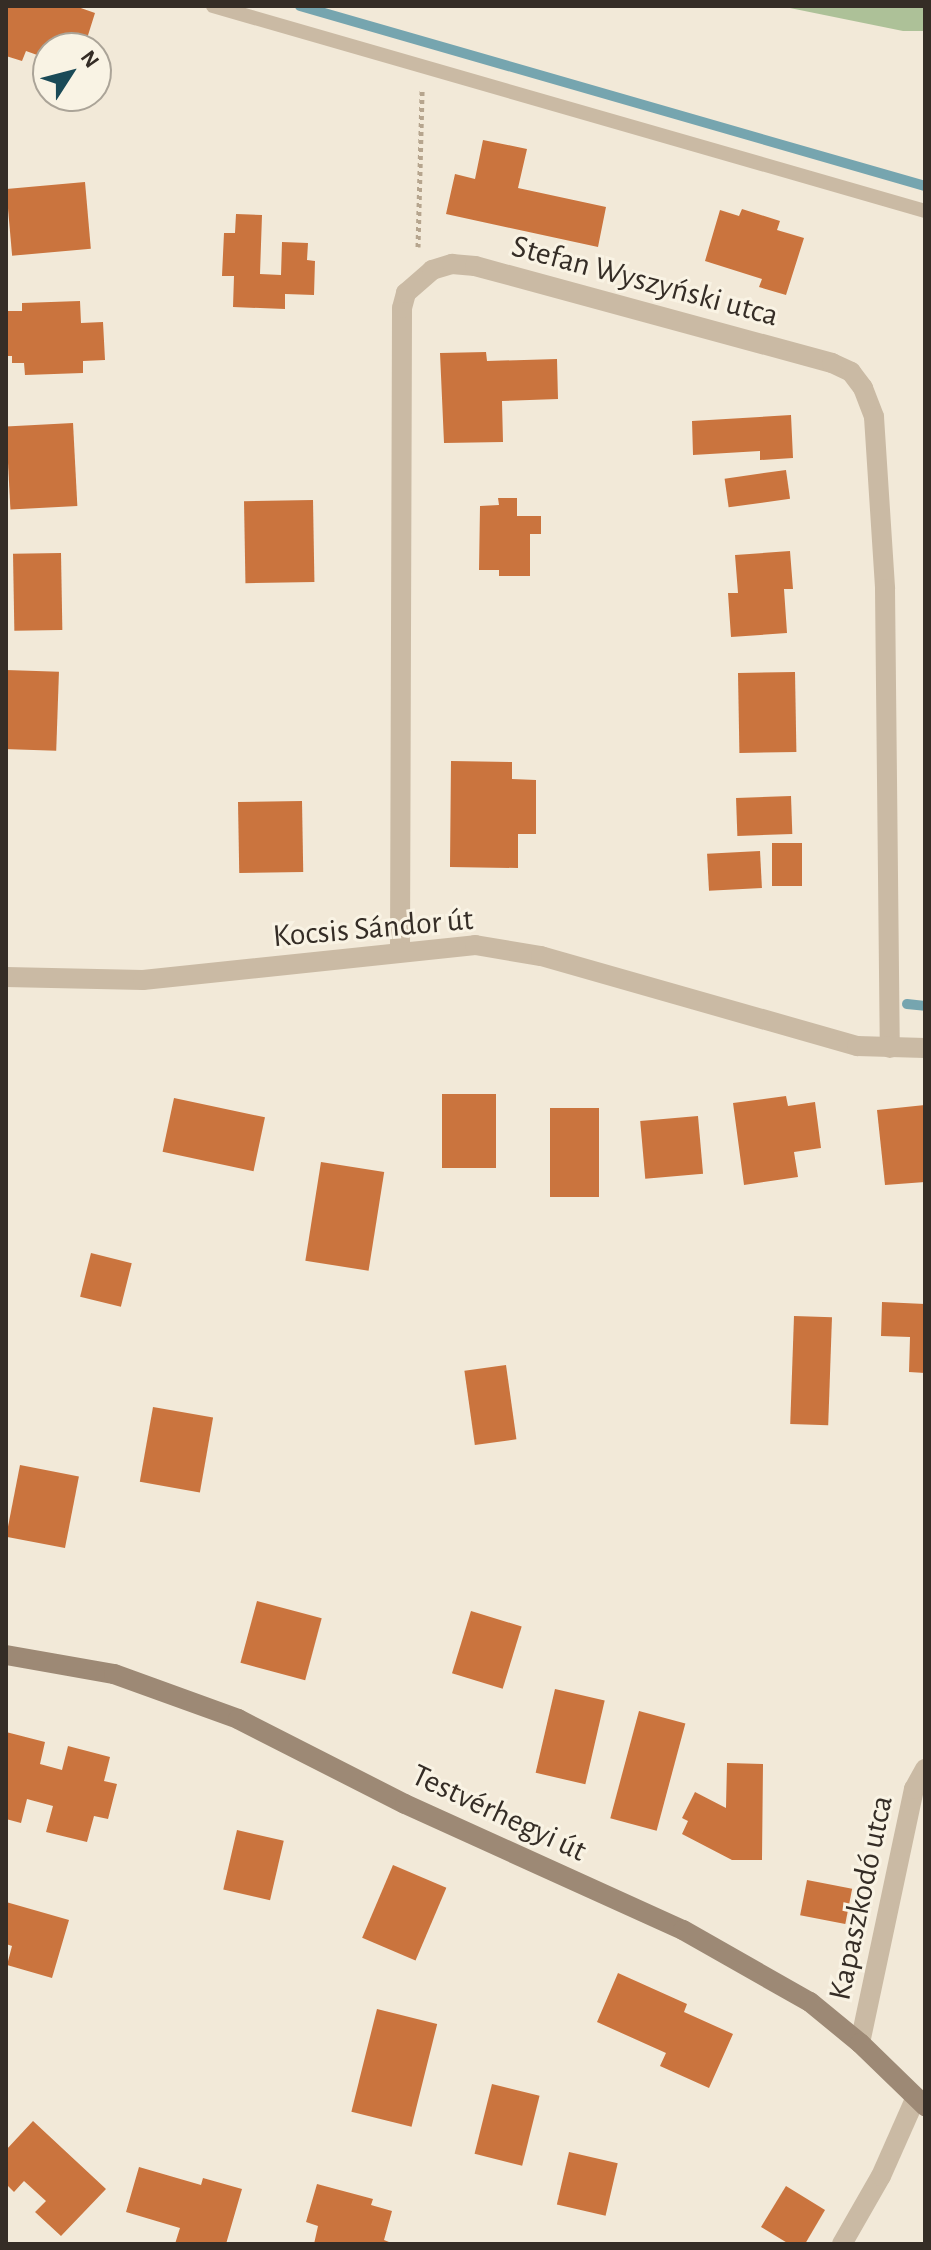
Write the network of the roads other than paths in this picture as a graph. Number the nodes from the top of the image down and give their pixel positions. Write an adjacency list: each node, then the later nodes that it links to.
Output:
1 (213, 6): 2 (lane)
2 (925, 211)
3 (400, 951): 4 (street, Kocsis Sándor út); 5 (street, Kocsis Sándor út); 5 (street, Stefan Wyszyński utca)
4 (6, 977)
5 (890, 1048): 6 (street, Kocsis Sándor út)
6 (925, 1048)
7 (6, 1655): 9 (street, Testvérhegyi út)
8 (925, 1769): 9 (street, Kapaszkodó utca)
9 (860, 2043): 10 (street, Testvérhegyi út)
10 (921, 2102): 11 (street)
11 (842, 2244)

